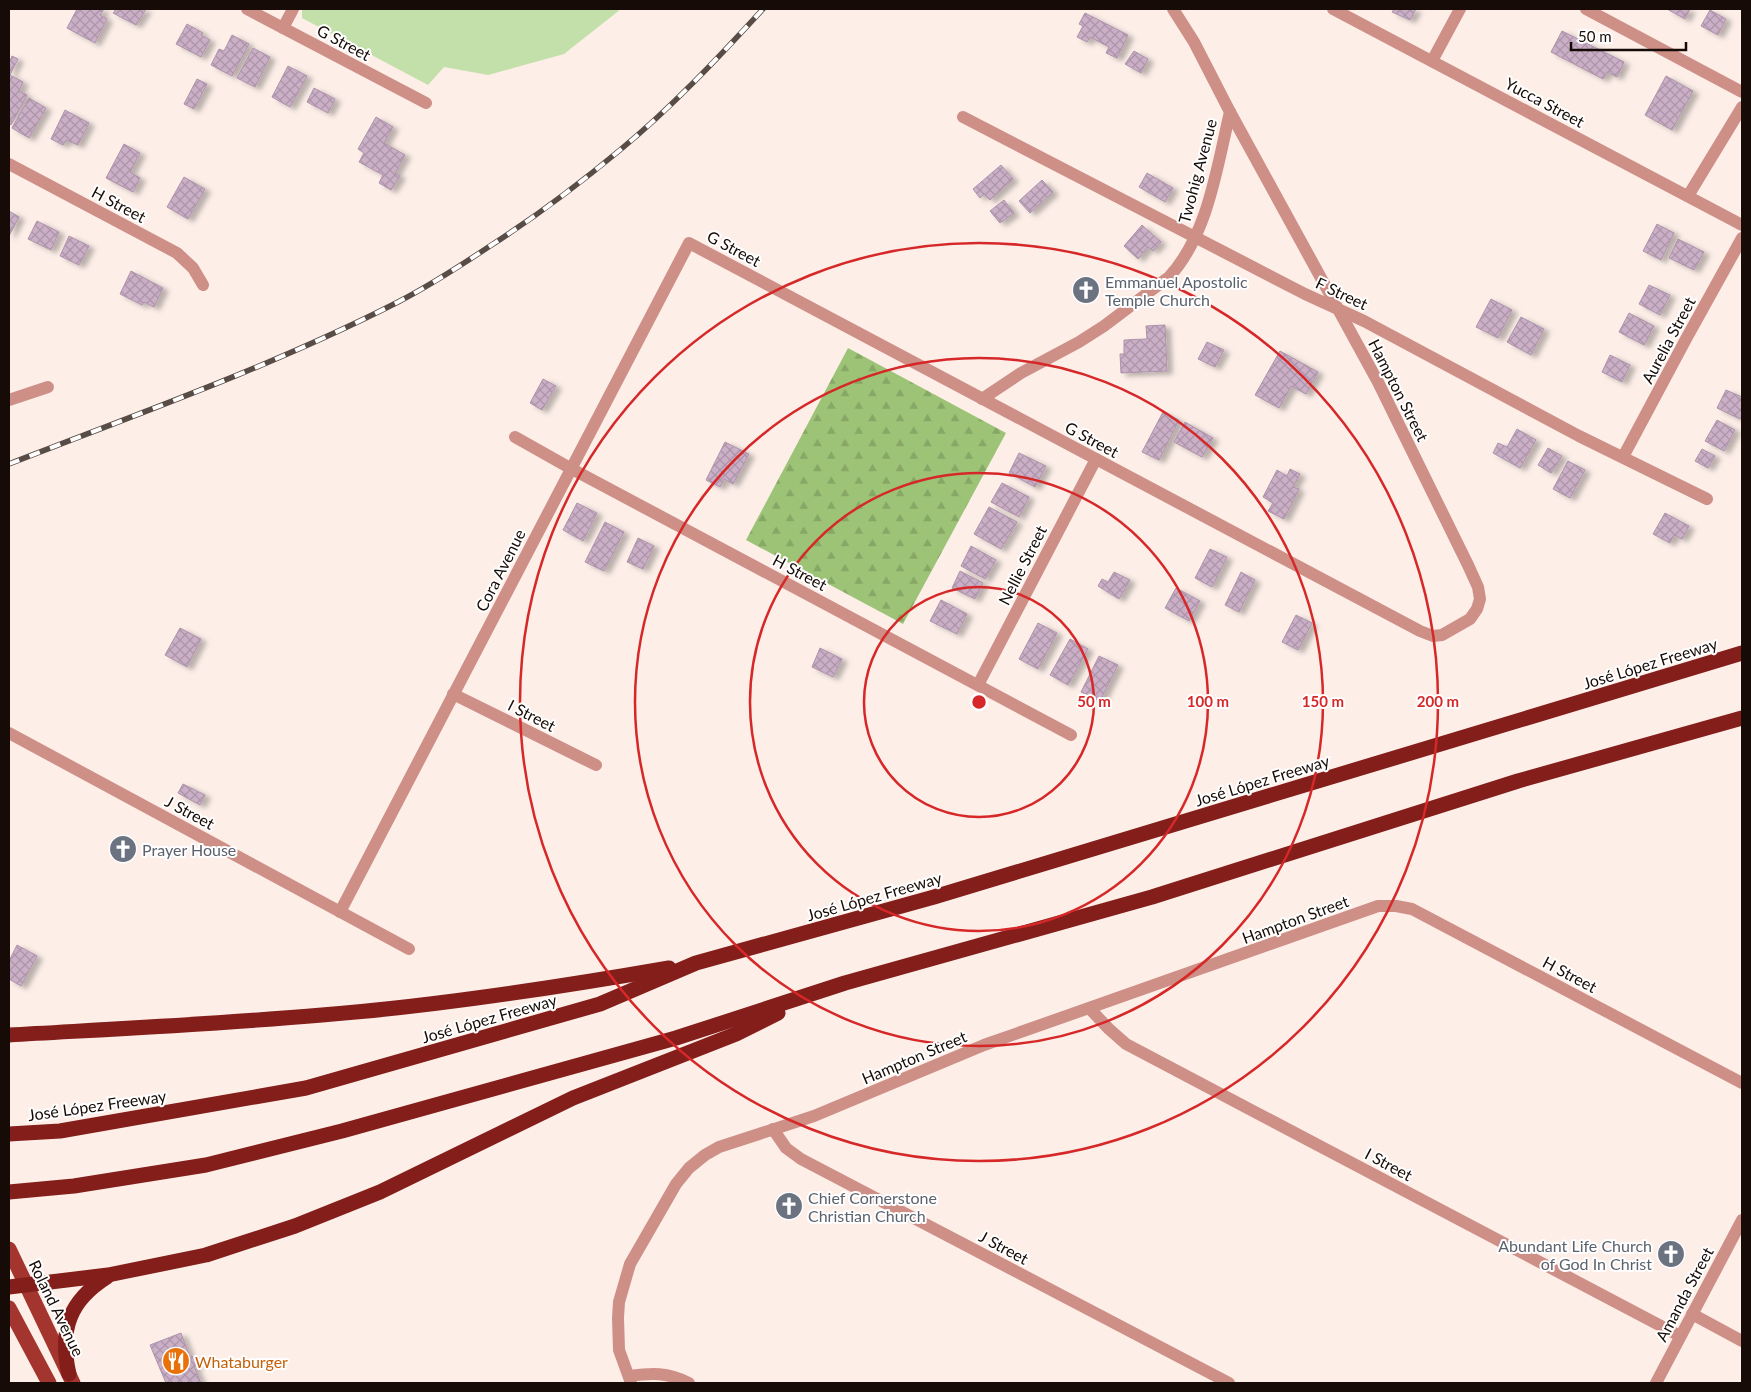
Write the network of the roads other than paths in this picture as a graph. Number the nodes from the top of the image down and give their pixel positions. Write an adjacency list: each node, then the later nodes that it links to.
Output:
1 (247, 9): 7 (street, G Street)
2 (293, 9): 7 (street)
3 (1173, 9): 12 (street, Hampton Street)
4 (1333, 9): 8 (street, Yucca Street)
5 (1460, 9): 8 (street)
6 (1586, 9): 9 (street)
7 (283, 28): 10 (street, G Street)
8 (1432, 61): 15 (street, Yucca Street)
9 (1742, 92)
10 (426, 103)
11 (1742, 107): 15 (street)
12 (1230, 112): 17 (street, Twohig Avenue); 21 (street, Hampton Street)
13 (963, 117): 17 (street, F Street)
14 (9, 164): 20 (street, H Street)
15 (1688, 196): 16 (street, Yucca Street)
16 (1742, 225)
17 (1196, 238): 21 (street, F Street); 23 (street, Twohig Avenue)
18 (1742, 238): 26 (street, Aurelia Street)
19 (689, 242): 23 (street, G Street); 28 (street, Cora Avenue)
20 (203, 285)
21 (1339, 310): 26 (street, F Street); 30 (street, Hampton Street)
22 (48, 387): 24 (street)
23 (982, 399): 27 (street, G Street)
24 (9, 400)
25 (515, 437): 28 (street, H Street)
26 (1623, 457): 29 (street, F Street)
27 (1096, 459): 30 (street, G Street); 32 (street, Nellie Street)
28 (570, 468): 32 (street, H Street); 33 (street, Cora Avenue)
29 (1707, 499)
30 (1477, 609)
31 (1742, 653): 41 (highway, José López Freeway)
32 (978, 685): 36 (street, H Street)
33 (454, 694): 37 (street, I Street); 39 (street, Cora Avenue)
34 (1742, 718): 42 (highway)
35 (9, 733): 39 (street, J Street)
36 (1072, 735)
37 (596, 765)
38 (1378, 906): 43 (street, Hampton Street); 45 (street, H Street)
39 (340, 912): 40 (street, J Street)
40 (409, 949)
41 (696, 963): 44 (highway); 47 (highway, José López Freeway)
42 (826, 989): 48 (highway); 51 (highway)
43 (1090, 1009): 46 (street, Hampton Street); 56 (street, I Street)
44 (9, 1035)
45 (1742, 1083)
46 (773, 1129): 59 (street, Hampton Street); 62 (street, J Street)
47 (9, 1134)
48 (9, 1192)
49 (1742, 1220): 55 (street, Amanda Street)
50 (12, 1255): 52 (main road, Roland Avenue)
51 (108, 1275): 52 (highway); 58 (highway)
52 (26, 1285): 53 (highway); 58 (main road, Roland Avenue)
53 (9, 1287)
54 (9, 1308): 60 (main road)
55 (1692, 1314): 56 (street, Amanda Street); 57 (street)
56 (1680, 1336): 63 (street, Amanda Street)
57 (1742, 1341)
58 (71, 1378)
59 (630, 1380): 61 (street)
60 (49, 1383)
61 (689, 1383)
62 (1229, 1383)
63 (1656, 1383)

